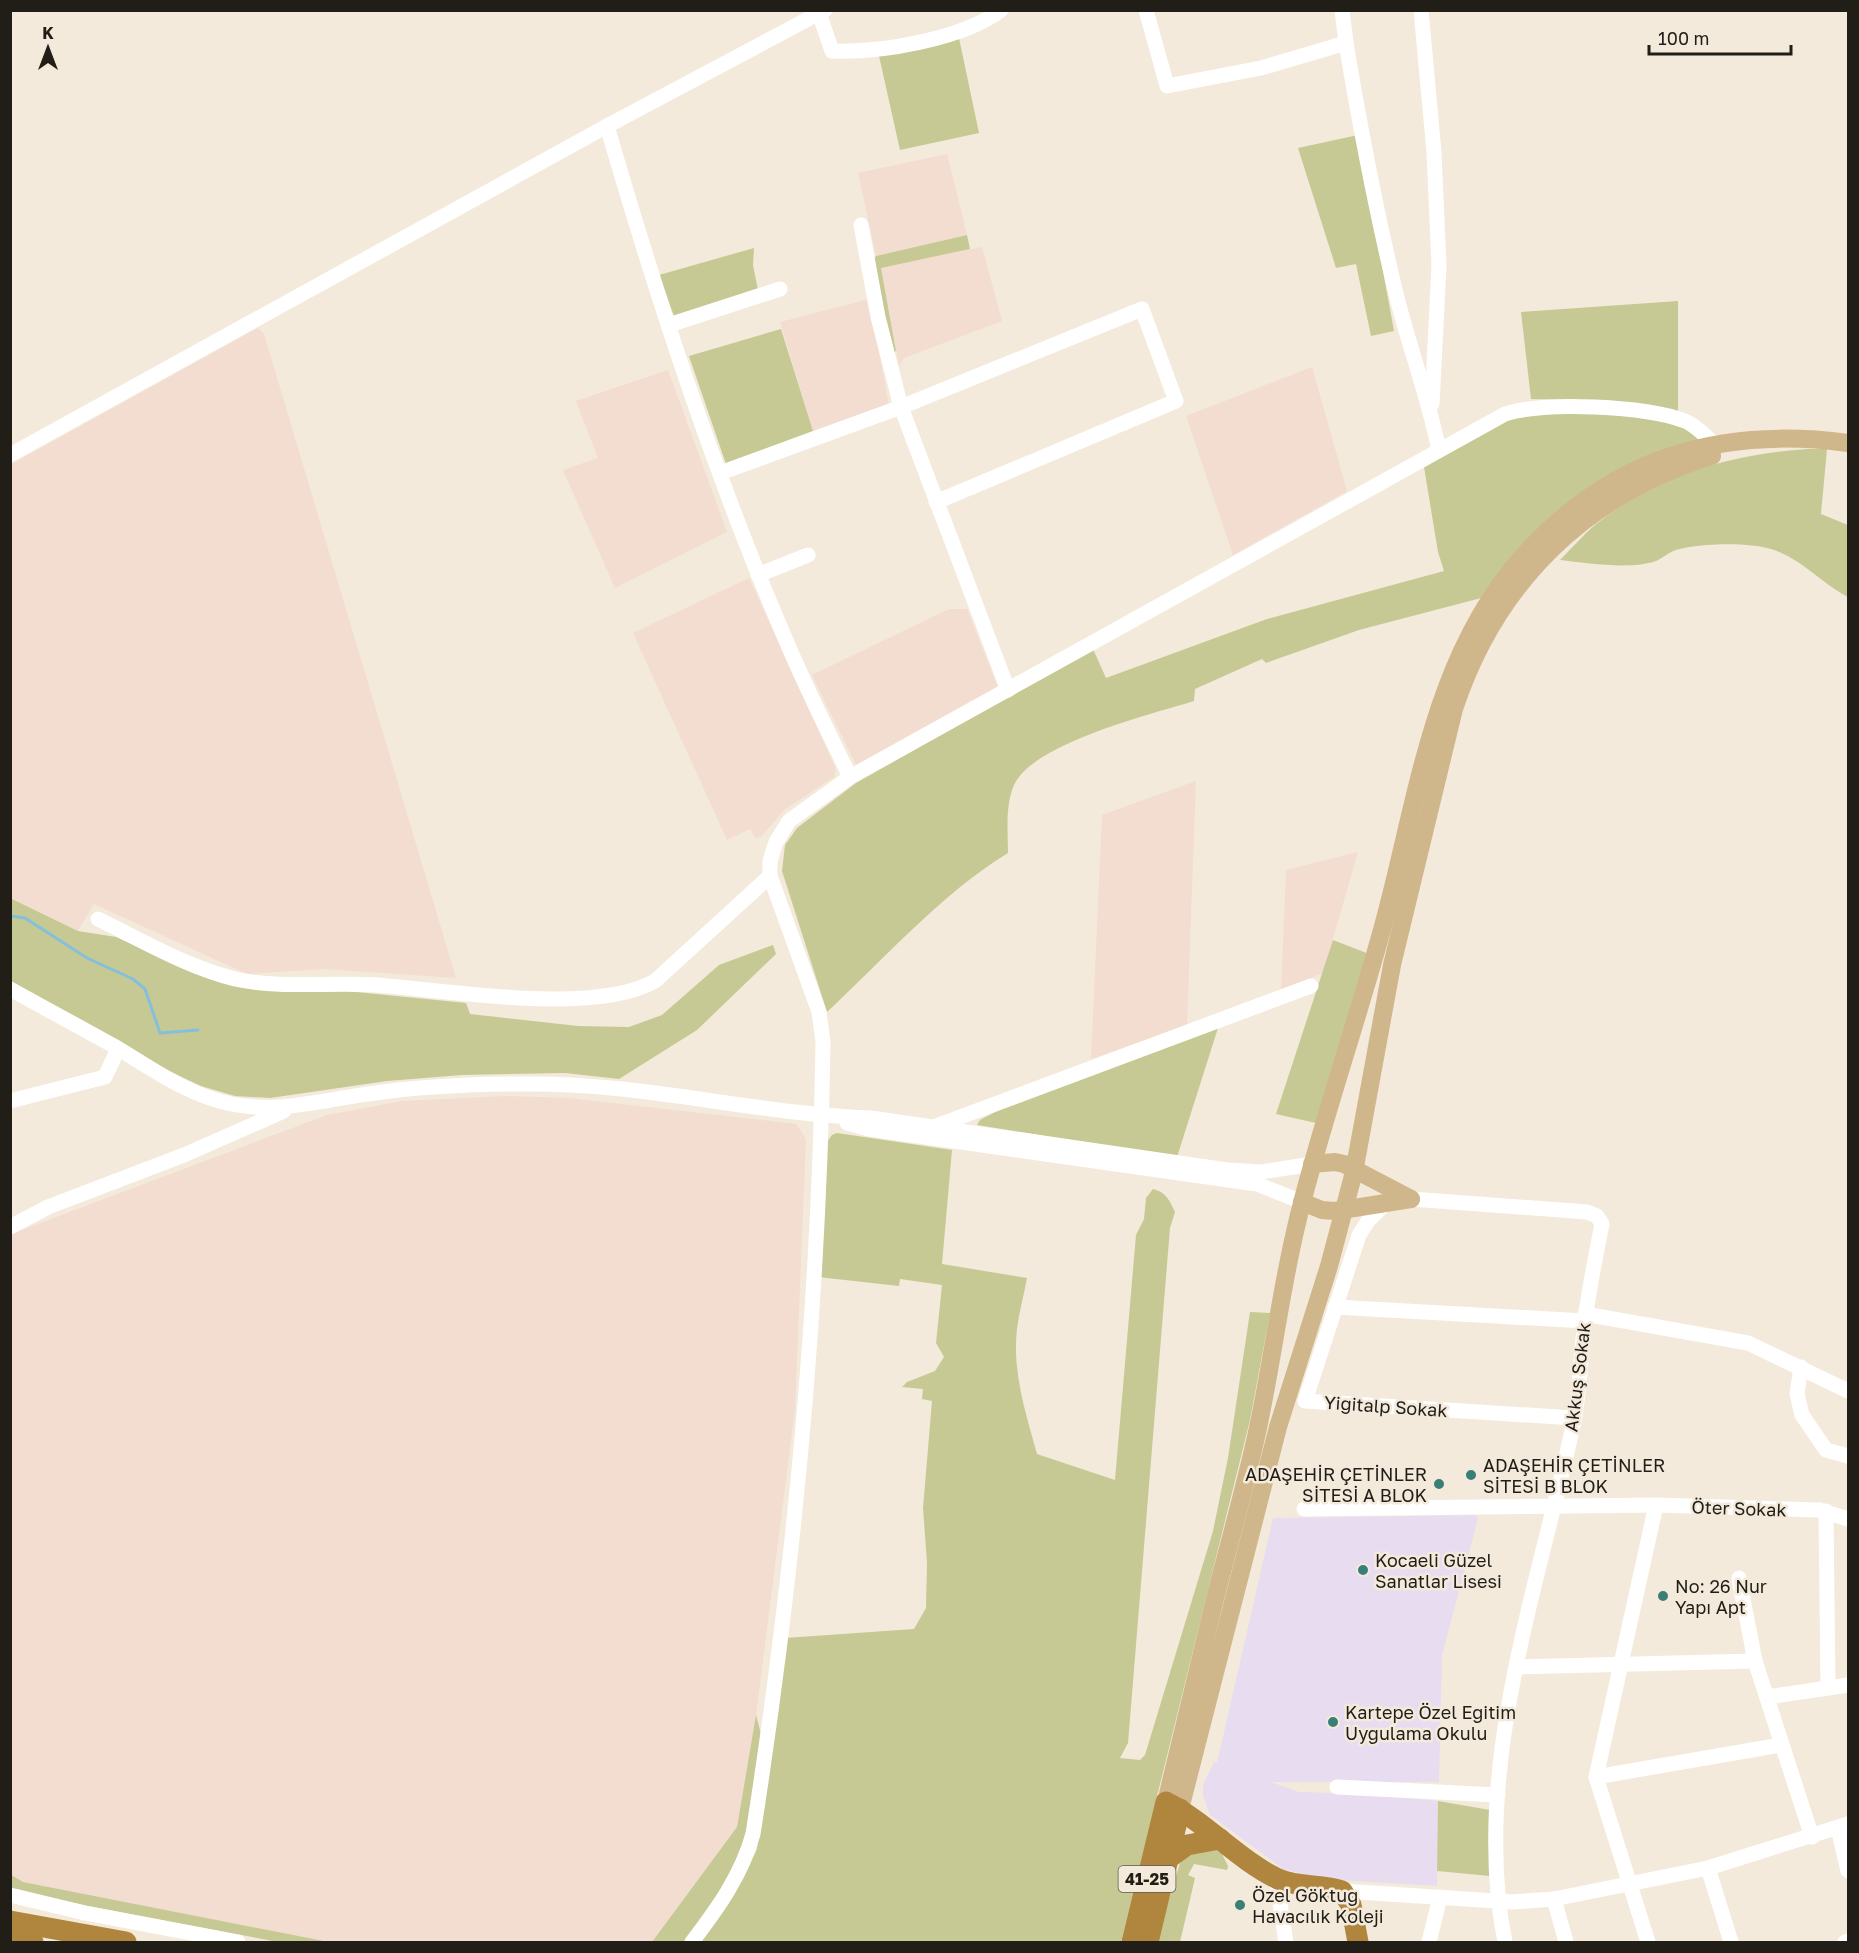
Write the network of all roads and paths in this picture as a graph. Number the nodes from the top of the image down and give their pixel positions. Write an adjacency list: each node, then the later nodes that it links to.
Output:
1 (1001, 10): 5 (street)
2 (1146, 10): 6 (street)
3 (1342, 10): 6 (street)
4 (1421, 10): 12 (street)
5 (821, 11): 7 (street)
6 (1346, 43): 12 (street)
7 (607, 126): 10 (street); 17 (street)
8 (861, 225): 11 (street)
9 (780, 289): 10 (street)
10 (669, 325): 18 (street)
11 (901, 407): 18 (street); 19 (street); 19 (street)
12 (1432, 413): 16 (street)
13 (1830, 441): 14 (main road); 15 (main road); 34 (main road)
14 (1848, 443)
15 (1714, 444): 16 (street); 33 (main road)
16 (1439, 450): 22 (street)
17 (10, 455)
18 (720, 473): 21 (street)
19 (936, 502): 22 (street)
20 (808, 555): 21 (street)
21 (758, 575): 23 (street)
22 (1008, 690): 23 (street)
23 (850, 777): 24 (street)
24 (770, 876): 25 (street); 31 (street)
25 (98, 919)
26 (1311, 986): 32 (street)
27 (10, 989): 28 (street)
28 (118, 1049): 29 (street); 30 (street)
29 (10, 1101)
30 (292, 1107): 31 (street); 39 (street)
31 (821, 1116): 32 (street); 36 (street); 83 (street)
32 (933, 1127): 33 (street)
33 (1312, 1164): 34 (main road); 36 (main road)
34 (1354, 1172): 35 (main road); 38 (main road)
35 (1410, 1199): 37 (main road); 41 (street, Akkuş Sokak)
36 (1302, 1202): 38 (main road); 64 (main road, 41-25)
37 (1385, 1204): 38 (main road); 40 (street, Yiğitalp Sokak)
38 (1345, 1209): 45 (main road, 41-25)
39 (10, 1227)
40 (1335, 1307): 41 (street); 44 (street, Yiğitalp Sokak)
41 (1585, 1318): 42 (street); 46 (street, Akkuş Sokak)
42 (1801, 1367): 43 (street); 47 (street)
43 (1848, 1391)
44 (1305, 1401): 45 (street); 46 (street, Yiğitalp Sokak)
45 (1283, 1409): 64 (main road, 41-25)
46 (1574, 1418): 49 (street, Akkuş Sokak)
47 (1848, 1456)
48 (1656, 1505): 49 (street, Öter Sokak); 51 (street, Öter Sokak); 55 (street)
49 (1552, 1506): 50 (street, Öter Sokak); 56 (street, Akkuş Sokak)
50 (1304, 1509)
51 (1826, 1511): 52 (street, Öter Sokak); 58 (street)
52 (1848, 1519)
53 (1739, 1578): 54 (street)
54 (1755, 1661): 55 (street); 59 (street)
55 (1620, 1664): 56 (street); 61 (street)
56 (1518, 1667): 63 (street, Akkuş Sokak)
57 (1848, 1685): 58 (street)
58 (1828, 1688): 59 (street)
59 (1767, 1697): 60 (street)
60 (1781, 1745): 61 (street); 66 (street)
61 (1596, 1777): 72 (street)
62 (1337, 1787): 63 (street)
63 (1498, 1795): 77 (street, Akkuş Sokak)
64 (1171, 1812): 67 (highway); 68 (highway, 41-25); 84 (highway, 41-25)
65 (1843, 1826): 66 (street); 70 (street)
66 (1812, 1837): 69 (street)
67 (1220, 1839): 68 (highway); 71 (highway)
68 (1167, 1860): 85 (highway, 41-25)
69 (1708, 1868): 72 (street); 92 (street)
70 (1848, 1871)
71 (1276, 1878): 73 (highway); 86 (street)
72 (1629, 1884): 76 (street); 91 (street)
73 (1342, 1892): 75 (street); 87 (highway)
74 (10, 1895): 82 (street)
75 (1440, 1897): 77 (street); 88 (street)
76 (1554, 1899): 77 (street); 90 (street)
77 (1497, 1901): 89 (street, Akkuş Sokak)
78 (10, 1910): 80 (street)
79 (10, 1921): 80 (highway)
80 (50, 1928): 81 (highway)
81 (126, 1942)
82 (238, 1942)
83 (692, 1942)
84 (1132, 1942)
85 (1148, 1942)
86 (1286, 1942)
87 (1358, 1942)
88 (1429, 1942)
89 (1505, 1942)
90 (1566, 1942)
91 (1648, 1942)
92 (1731, 1942)

